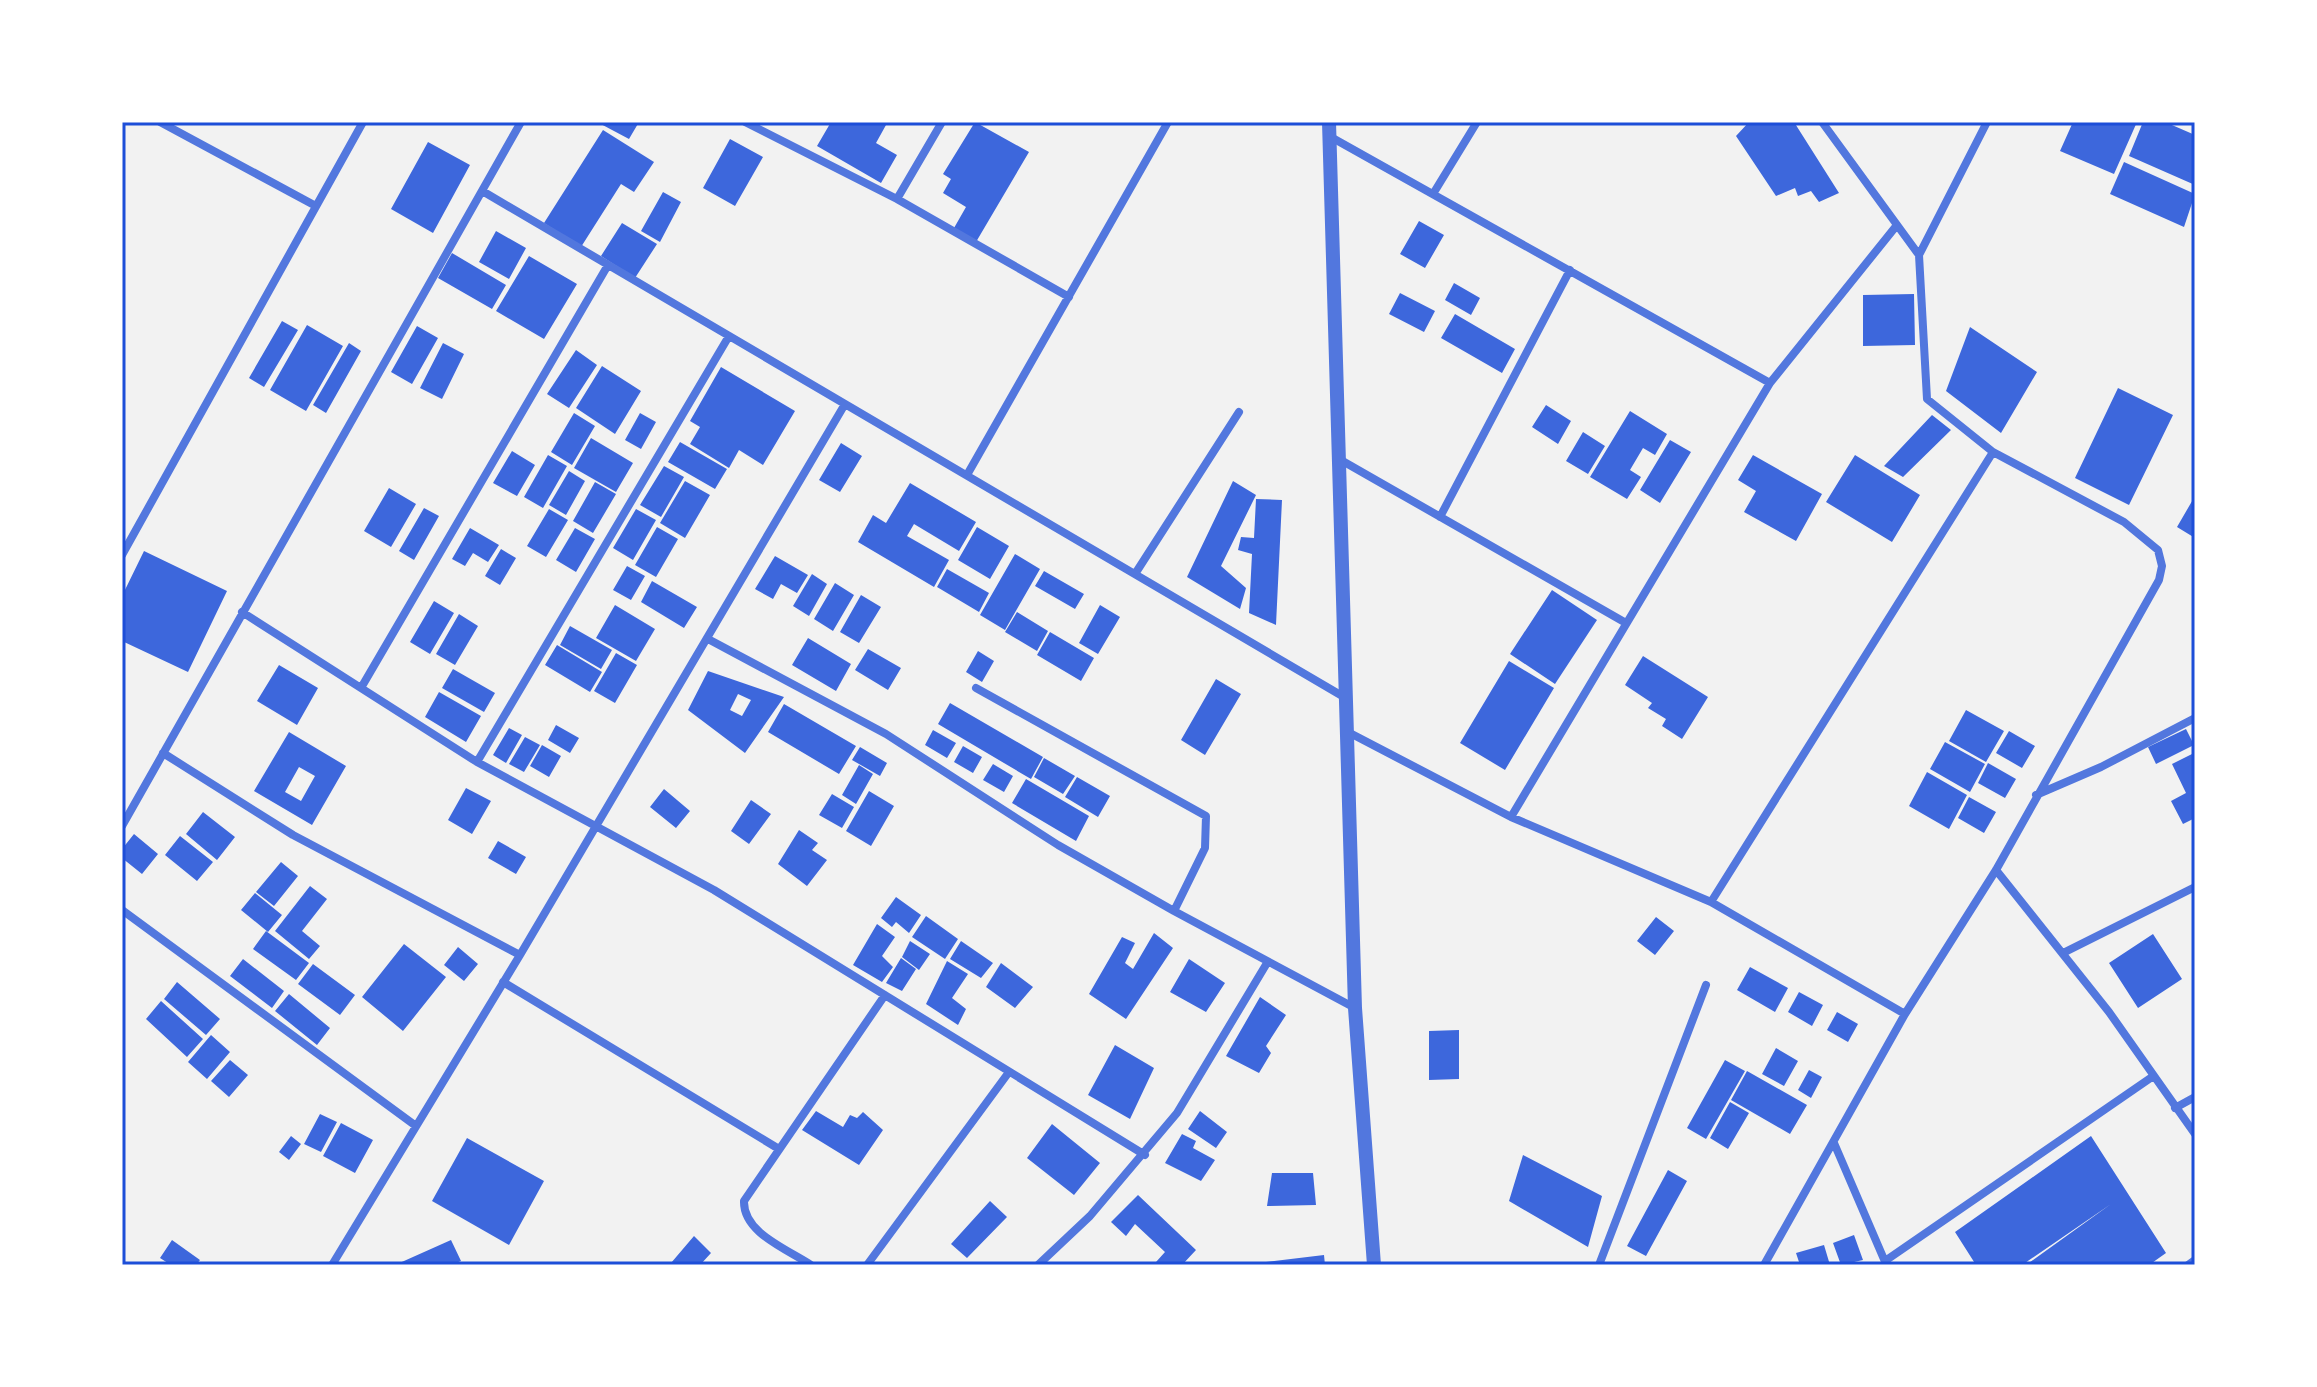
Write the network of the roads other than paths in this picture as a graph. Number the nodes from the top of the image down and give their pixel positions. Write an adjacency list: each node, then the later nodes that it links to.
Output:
1 (160, 122): 14 (street)
2 (363, 122): 14 (street)
3 (521, 122): 11 (street)
4 (745, 122): 13 (street)
5 (942, 122): 13 (street)
6 (1168, 122): 19 (street)
7 (1477, 122): 12 (street)
8 (1822, 122): 15 (street)
9 (1987, 122): 16 (street)
10 (1329, 129): 12 (street); 25 (street)
11 (484, 192): 17 (street); 30 (street)
12 (1433, 194): 18 (street)
13 (897, 199): 19 (street)
14 (314, 205): 28 (street)
15 (1897, 225): 16 (street); 21 (street)
16 (1919, 255): 24 (street)
17 (608, 265): 20 (street); 33 (street)
18 (1570, 270): 21 (street); 27 (street)
19 (1069, 297): 26 (street)
20 (729, 336): 22 (street); 39 (street)
21 (1770, 383): 31 (street)
22 (845, 404): 26 (street); 32 (street)
23 (1239, 412): 29 (street)
24 (1993, 452): 40 (street); 46 (street)
25 (1338, 459): 27 (street); 35 (street)
26 (967, 475): 29 (street)
27 (1440, 517): 31 (street)
28 (122, 555)
29 (1135, 574): 35 (street)
30 (242, 612): 33 (street); 38 (street)
31 (1626, 623): 41 (street)
32 (708, 639): 42 (street); 48 (street)
33 (361, 688): 39 (street)
34 (976, 688): 48 (street)
35 (1344, 697): 37 (street)
36 (2195, 718): 40 (street)
37 (1345, 731): 41 (street); 55 (street)
38 (163, 753): 43 (street); 50 (street)
39 (477, 762): 42 (street)
40 (2036, 795): 44 (street)
41 (1511, 817): 46 (street)
42 (597, 825): 50 (street); 54 (street)
43 (122, 826)
44 (1996, 870): 49 (street); 56 (street)
45 (2195, 887): 49 (street)
46 (1711, 902): 56 (street)
47 (122, 910): 61 (street)
48 (1174, 911): 51 (street)
49 (2063, 953): 58 (street)
50 (520, 955): 52 (street)
51 (1267, 963): 55 (street); 65 (street)
52 (503, 982): 61 (street); 64 (street)
53 (1706, 985): 73 (street)
54 (885, 995): 57 (street); 64 (street)
55 (1355, 1008): 72 (street)
56 (1905, 1014): 63 (street)
57 (1009, 1072): 65 (street); 70 (street)
58 (2152, 1077): 60 (street); 67 (street)
59 (2195, 1097): 60 (street)
60 (2175, 1108): 62 (street)
61 (416, 1126): 68 (street)
62 (2195, 1134)
63 (1834, 1143): 67 (street); 74 (street)
64 (779, 1149): 69 (street)
65 (1145, 1155): 71 (street)
66 (2195, 1260): 75 (street)
67 (1886, 1263)
68 (332, 1265)
69 (811, 1265)
70 (867, 1265)
71 (1038, 1265)
72 (1374, 1265)
73 (1599, 1265)
74 (1764, 1265)
75 (2188, 1265)

